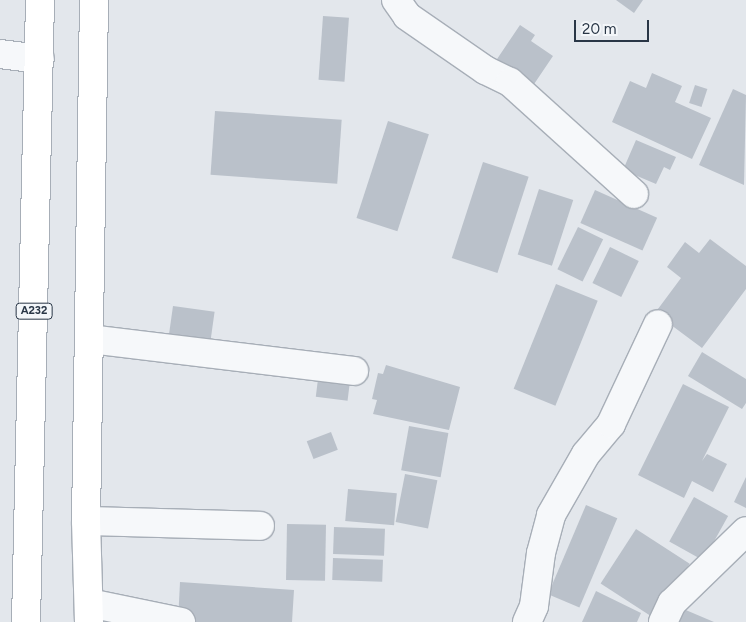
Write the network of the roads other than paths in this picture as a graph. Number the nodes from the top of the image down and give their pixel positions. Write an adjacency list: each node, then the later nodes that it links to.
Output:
1 (40, 0): 5 (highway, A232)
2 (94, 0): 8 (highway)
3 (396, 0): 6 (street)
4 (0, 54): 5 (street)
5 (40, 59): 14 (highway, A232)
6 (634, 194)
7 (658, 324): 16 (street)
8 (90, 339): 9 (street); 10 (highway)
9 (354, 371)
10 (86, 521): 11 (street); 13 (highway)
11 (260, 526)
12 (746, 531): 17 (street)
13 (89, 612): 15 (street)
14 (26, 622)
15 (181, 622)
16 (527, 622)
17 (663, 622)

